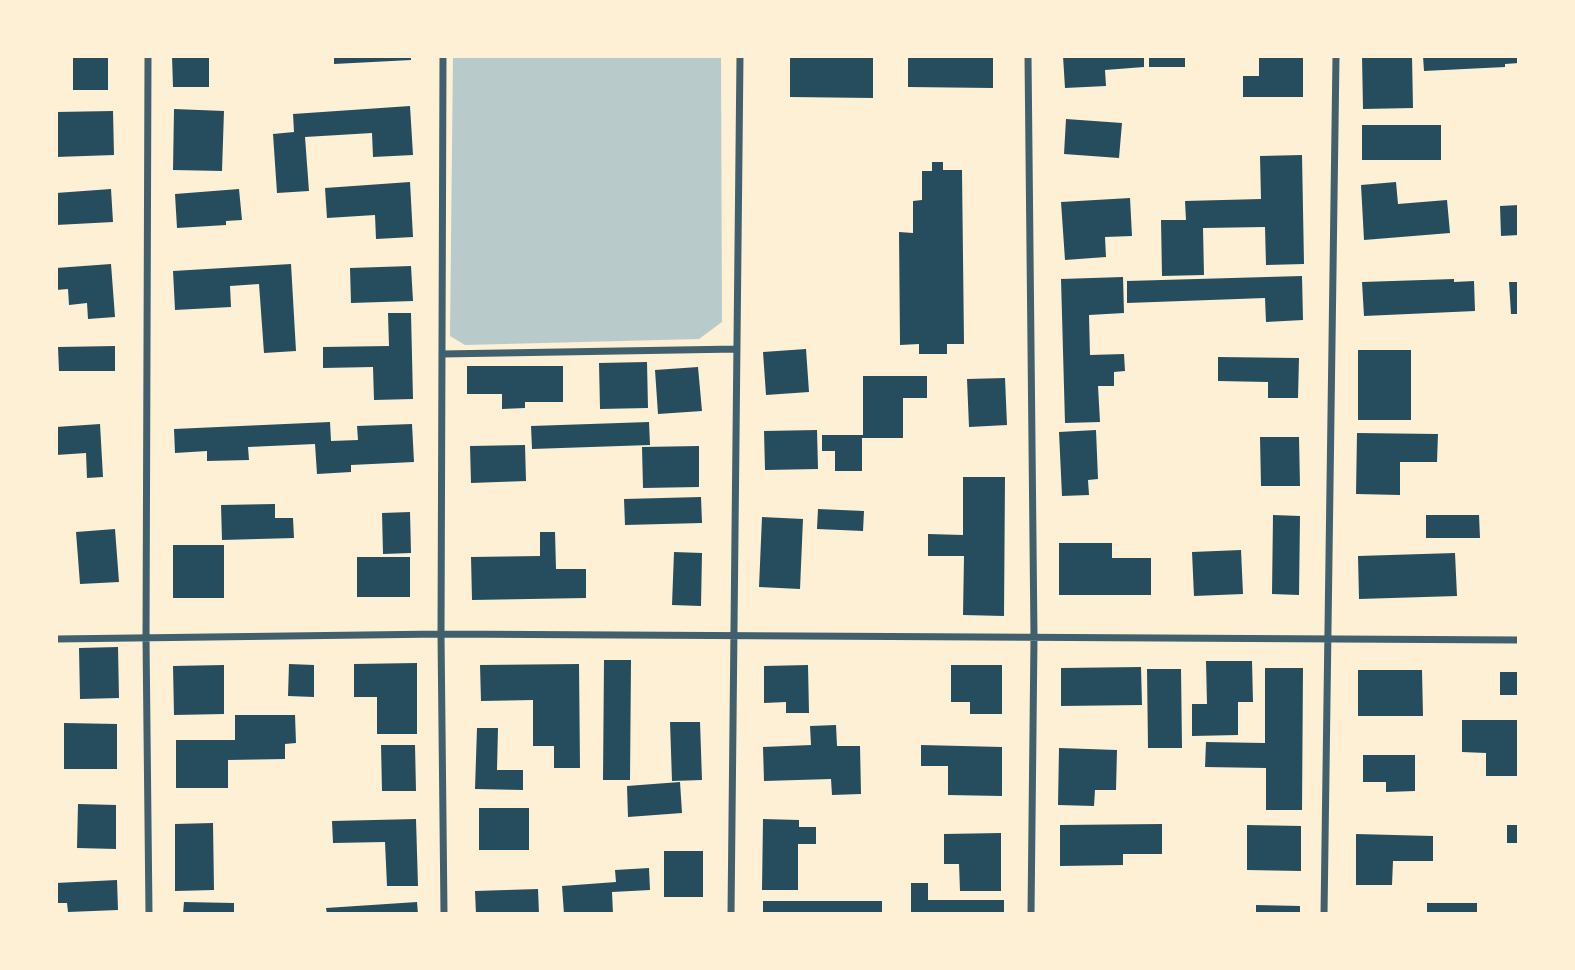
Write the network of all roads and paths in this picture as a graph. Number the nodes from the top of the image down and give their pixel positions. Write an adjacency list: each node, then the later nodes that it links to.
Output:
1 (148, 56): 11 (street)
2 (443, 56): 7 (street)
3 (740, 56): 6 (street)
4 (1028, 56): 10 (street)
5 (1336, 56): 13 (street)
6 (737, 349): 7 (street); 9 (street)
7 (442, 355): 8 (street)
8 (442, 634): 9 (street); 11 (street); 16 (street)
9 (735, 636): 10 (street); 17 (street)
10 (1034, 637): 13 (street); 18 (street)
11 (146, 638): 12 (street); 15 (street)
12 (56, 639)
13 (1328, 639): 14 (street); 19 (street)
14 (1519, 640)
15 (149, 914)
16 (444, 914)
17 (731, 914)
18 (1031, 914)
19 (1324, 914)

